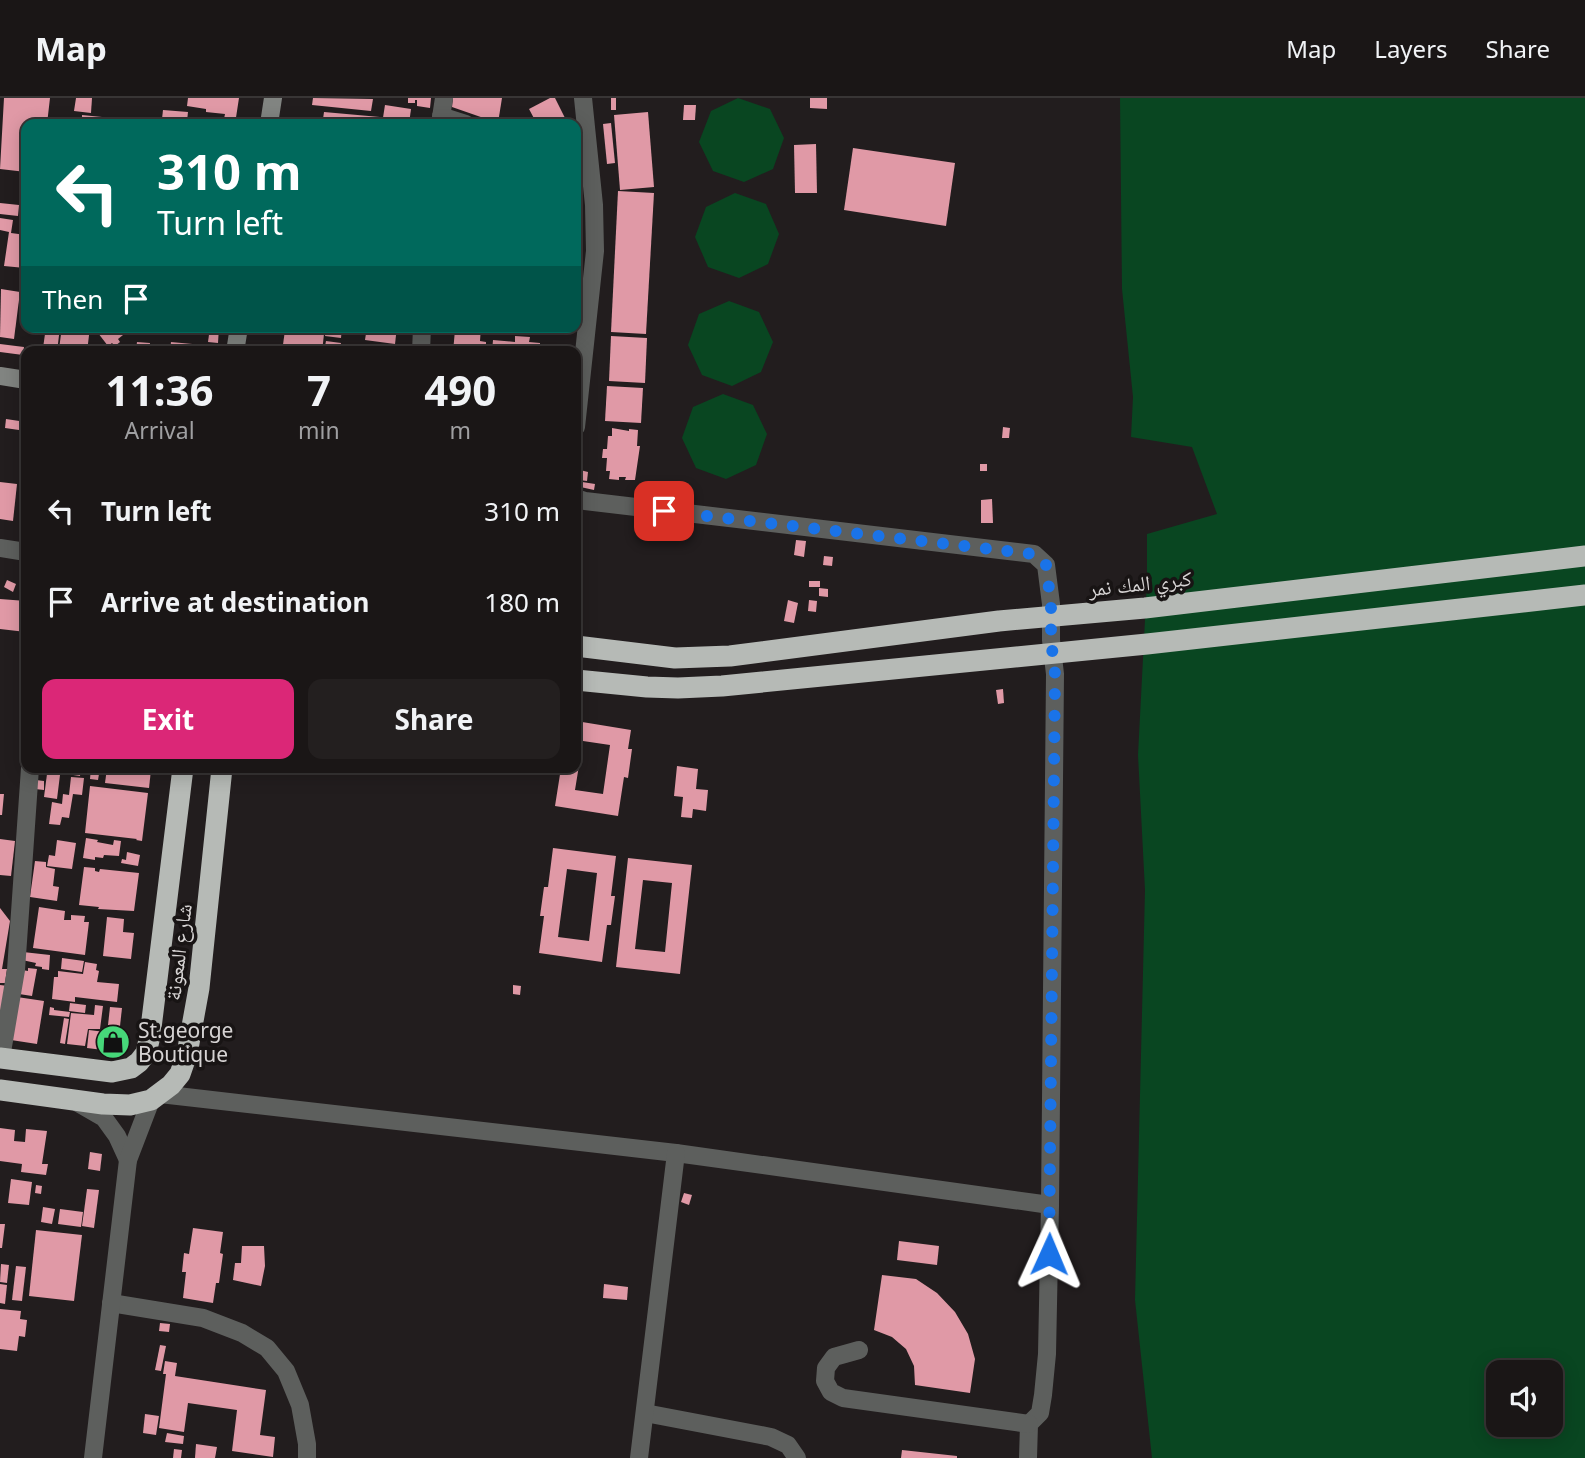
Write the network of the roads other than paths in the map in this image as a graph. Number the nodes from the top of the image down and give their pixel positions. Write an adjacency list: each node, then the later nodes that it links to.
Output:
1 (272, 98): 3 (street)
2 (583, 98): 4 (street)
3 (270, 119)
4 (582, 151): 7 (street)
5 (0, 376): 6 (street)
6 (21, 379)
7 (581, 381)
8 (581, 500): 24 (street)
9 (0, 548): 10 (street)
10 (21, 551)
11 (1585, 556): 13 (highway, كبري المك نمر)
12 (1585, 595): 14 (highway)
13 (581, 647)
14 (581, 680)
15 (30, 773): 18 (street)
16 (182, 773): 18 (highway, شارع المعونة)
17 (221, 773): 20 (highway, شارع المعونة)
18 (0, 1058)
19 (0, 1090): 21 (highway)
20 (155, 1097): 21 (highway); 22 (street); 23 (street)
21 (72, 1099): 23 (street)
22 (676, 1153): 24 (street); 27 (street)
23 (128, 1160): 25 (street)
24 (1051, 1205): 28 (street)
25 (111, 1303): 29 (street); 30 (street)
26 (859, 1350): 28 (street)
27 (645, 1413): 31 (street); 32 (street)
28 (1030, 1424): 33 (street)
29 (93, 1458)
30 (307, 1458)
31 (639, 1458)
32 (797, 1458)
33 (1028, 1458)

